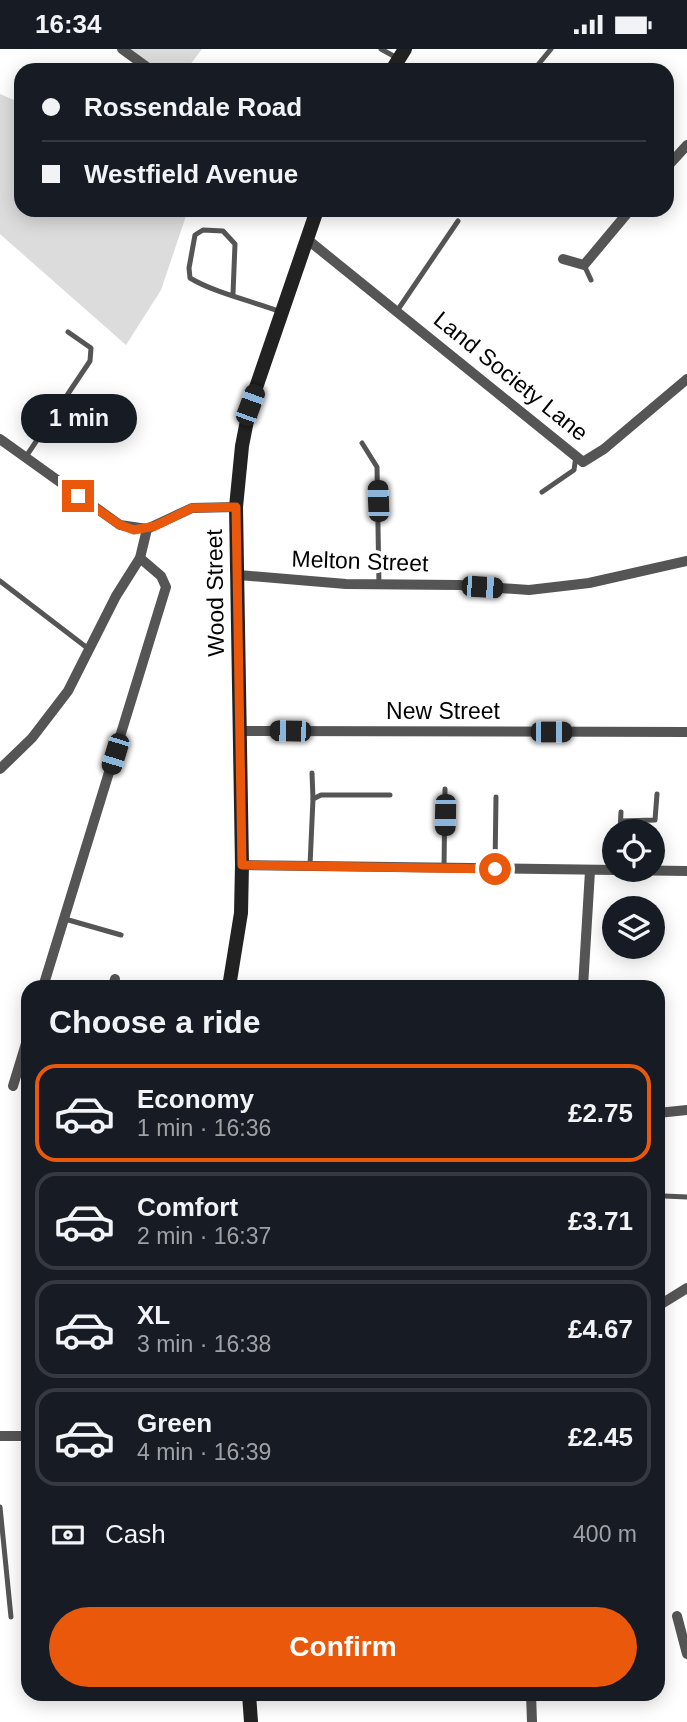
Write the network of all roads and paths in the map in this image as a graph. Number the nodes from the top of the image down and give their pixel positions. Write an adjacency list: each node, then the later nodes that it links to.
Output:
1 (122, 49): 5 (street)
2 (382, 49): 4 (lane)
3 (551, 49): 6 (lane)
4 (398, 59)
5 (141, 63)
6 (540, 63)
7 (687, 145): 8 (street)
8 (674, 159)
9 (315, 217): 12 (street, Wood Street)
10 (624, 217): 14 (street)
11 (457, 221): 17 (lane)
12 (308, 240): 17 (street, Land Society Lane); 18 (street, Wood Street)
13 (564, 258): 14 (street)
14 (584, 265): 15 (lane)
15 (591, 280)
16 (233, 294): 16 (lane); 18 (lane)
17 (397, 311): 23 (street, Land Society Lane)
18 (284, 313): 26 (street, Wood Street)
19 (68, 332): 24 (lane)
20 (687, 379): 23 (street, Land Society Lane)
21 (0, 439): 24 (street)
22 (362, 443): 32 (lane)
23 (576, 456): 25 (lane)
24 (24, 458): 27 (street)
25 (542, 492)
26 (236, 507): 27 (street); 30 (street, Wood Street)
27 (147, 529): 28 (street)
28 (140, 558): 33 (street); 54 (street)
29 (687, 561): 32 (street, Melton Street)
30 (239, 575): 32 (street, Melton Street); 34 (street, Wood Street)
31 (0, 581): 33 (lane)
32 (379, 585)
33 (90, 650): 36 (street)
34 (241, 731): 35 (street, New Street); 46 (street, Wood Street)
35 (687, 732)
36 (0, 769)
37 (312, 772): 42 (lane)
38 (445, 789): 48 (lane)
39 (657, 794): 45 (lane)
40 (390, 795): 42 (lane)
41 (496, 797): 49 (lane)
42 (313, 799): 47 (lane)
43 (621, 812): 44 (lane)
44 (621, 819)
45 (655, 819)
46 (242, 865): 47 (street); 57 (street, Wood Street)
47 (310, 867): 48 (street)
48 (444, 868): 49 (street)
49 (495, 869): 50 (street)
50 (590, 871): 51 (street); 58 (street)
51 (602, 871)
52 (665, 871): 53 (street)
53 (687, 871)
54 (65, 919): 55 (lane); 56 (street)
55 (121, 935)
56 (45, 980)
57 (230, 980)
58 (583, 980)
59 (21, 1060): 60 (street)
60 (13, 1086)
61 (687, 1110): 62 (street)
62 (665, 1112)
63 (665, 1196): 64 (lane)
64 (687, 1197)
65 (687, 1288): 66 (street)
66 (665, 1302)
67 (0, 1436): 68 (street)
68 (21, 1436)
69 (0, 1507): 71 (lane)
70 (677, 1616): 72 (street)
71 (11, 1618)
72 (687, 1654)
73 (250, 1701): 75 (street)
74 (531, 1701): 76 (street)
75 (251, 1722)
76 (532, 1722)

